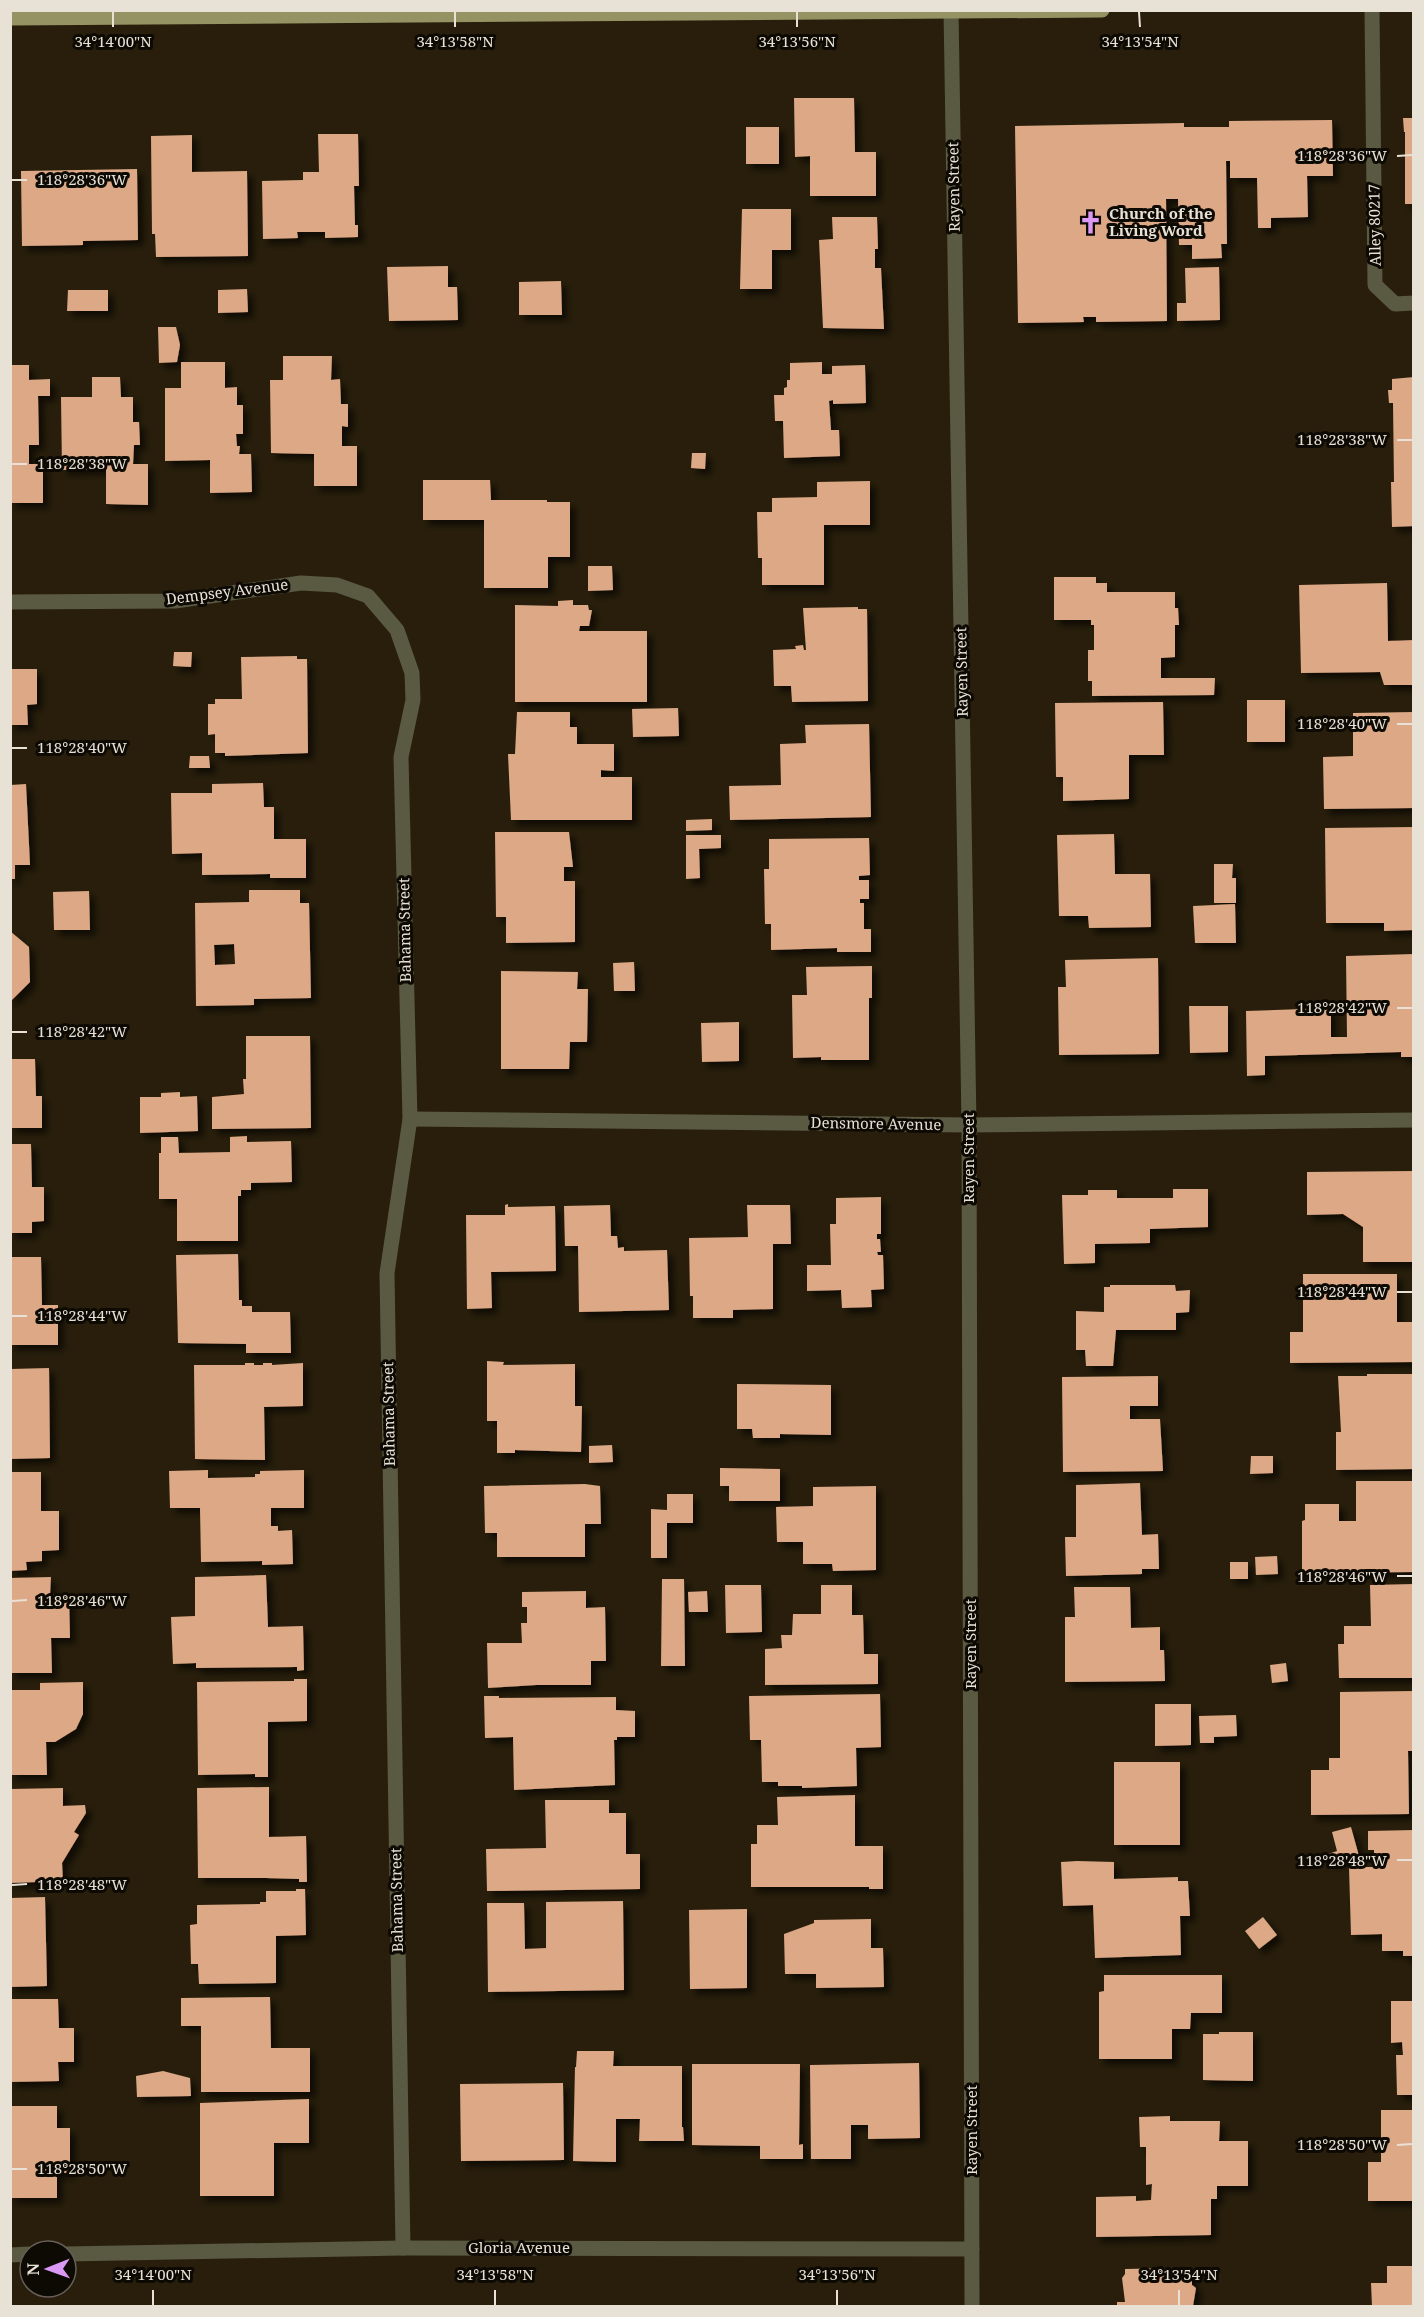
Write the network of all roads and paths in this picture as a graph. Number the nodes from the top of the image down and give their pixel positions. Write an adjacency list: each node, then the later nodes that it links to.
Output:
1 (1102, 10): 3 (main road)
2 (1372, 10): 5 (street, Alley 80217)
3 (951, 11): 4 (main road); 10 (street, Rayen Street)
4 (10, 18)
5 (1413, 303)
6 (369, 596): 7 (street, Dempsey Avenue); 8 (street, Bahama Street)
7 (10, 602)
8 (410, 1119): 10 (street, Densmore Avenue); 11 (street, Bahama Street)
9 (1413, 1120): 10 (street, Densmore Avenue)
10 (969, 1125): 12 (street, Rayen Street)
11 (403, 2248): 12 (street, Gloria Avenue); 13 (street, Gloria Avenue)
12 (972, 2249): 14 (street, Rayen Street)
13 (78, 2254)
14 (972, 2307)

